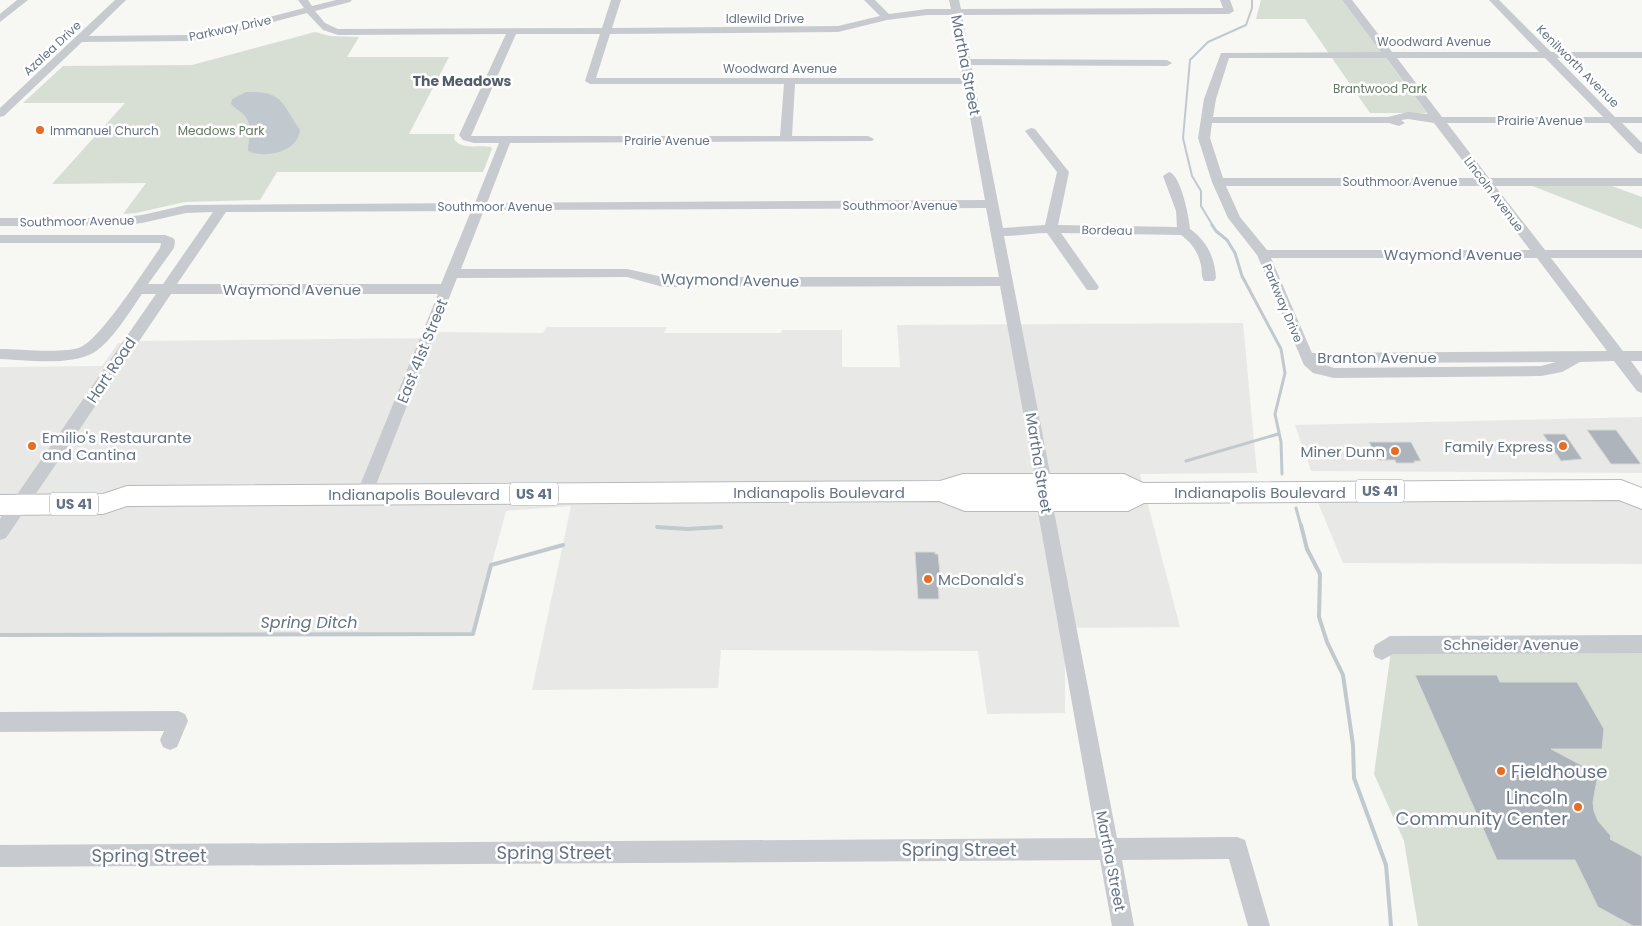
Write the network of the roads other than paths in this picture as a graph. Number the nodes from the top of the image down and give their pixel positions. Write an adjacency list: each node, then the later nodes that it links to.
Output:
1 (23, 0): 17 (street)
2 (121, 0): 20 (street, Azalea Drive)
3 (303, 0): 13 (street, Idlewild Drive)
4 (347, 0): 13 (street, Parkway Drive)
5 (616, 0): 18 (street)
6 (869, 0): 16 (street)
7 (1046, 0): 14 (street)
8 (1138, 0): 15 (street)
9 (1225, 0): 15 (street, Idlewild Drive)
10 (1347, 0): 21 (street, Lincoln Avenue)
11 (1494, 0): 23 (street, Kenilworth Avenue)
12 (955, 6): 14 (street, Idlewild Drive); 16 (street, Idlewild Drive); 25 (street, Martha Street)
13 (310, 10): 19 (street, Idlewild Drive); 20 (street, Parkway Drive)
14 (1050, 12): 15 (street, Idlewild Drive)
15 (1143, 12)
16 (887, 17): 18 (street, Idlewild Drive)
17 (0, 19)
18 (606, 31): 19 (street, Idlewild Drive); 28 (street)
19 (512, 32): 38 (street, Prairie Avenue)
20 (80, 39): 30 (street, Azalea Drive)
21 (1388, 54): 22 (street, Woodward Avenue); 23 (street, Woodward Avenue); 32 (street, Lincoln Avenue)
22 (1225, 55): 31 (street, Parkway Drive)
23 (1547, 55): 24 (street, Woodward Avenue); 33 (street, Kenilworth Avenue)
24 (1642, 55)
25 (966, 62): 26 (street); 27 (street, Martha Street)
26 (1166, 63)
27 (969, 81): 29 (street, Woodward Avenue); 44 (street, Martha Street)
28 (590, 82): 29 (street, Woodward Avenue)
29 (790, 82): 36 (street)
30 (0, 114)
31 (1206, 119): 32 (street, Prairie Avenue); 42 (street, Parkway Drive)
32 (1438, 120): 33 (street, Prairie Avenue); 41 (street, Lincoln Avenue)
33 (1613, 120): 34 (street, Prairie Avenue); 39 (street, Kenilworth Avenue)
34 (1642, 120)
35 (1031, 131): 49 (street)
36 (786, 139): 37 (street, Prairie Avenue); 38 (street, Prairie Avenue)
37 (868, 139)
38 (506, 140): 45 (street, East 41st Street)
39 (1642, 150)
40 (1169, 176): 50 (street)
41 (1485, 181): 42 (street, Southmoor Avenue); 43 (street, Southmoor Avenue); 53 (street, Lincoln Avenue)
42 (1218, 182): 52 (street, Parkway Drive)
43 (1642, 182)
44 (992, 204): 45 (street, Southmoor Avenue); 48 (street, Martha Street)
45 (480, 206): 46 (street, Southmoor Avenue); 55 (street, East 41st Street)
46 (222, 208): 47 (street, Southmoor Avenue); 60 (street, Hart Road)
47 (0, 222)
48 (997, 229): 49 (street, Bordeau); 57 (street, Martha Street)
49 (1051, 229): 50 (street, Bordeau); 58 (street)
50 (1184, 231): 56 (street)
51 (0, 239): 59 (street)
52 (1263, 254): 53 (street, Waymond Avenue); 65 (street, Parkway Drive)
53 (1540, 254): 54 (street, Waymond Avenue); 63 (street, Lincoln Avenue)
54 (1642, 254)
55 (453, 274): 57 (street, Waymond Avenue); 61 (street, East 41st Street)
56 (1209, 278)
57 (1007, 281): 69 (street, Martha Street)
58 (1092, 287)
59 (137, 289): 60 (street, Waymond Avenue); 62 (street)
60 (166, 289): 61 (street, Waymond Avenue); 71 (street, Hart Road)
61 (447, 289): 70 (street, East 41st Street)
62 (0, 354)
63 (1618, 356): 64 (street, Branton Avenue); 65 (street, Branton Avenue); 66 (street, Lincoln Avenue)
64 (1642, 356)
65 (1307, 358)
66 (1642, 387)
67 (0, 489): 71 (highway, Indianapolis Boulevard / US 41)
68 (1635, 491): 69 (highway, Indianapolis Boulevard / US 41)
69 (1044, 492): 70 (highway, Indianapolis Boulevard / US 41); 77 (street, Martha Street)
70 (364, 495): 71 (highway, Indianapolis Boulevard / US 41)
71 (17, 499): 72 (street, Hart Road)
72 (0, 533)
73 (1642, 644): 74 (street, Schneider Avenue)
74 (1382, 651)
75 (0, 722): 76 (street)
76 (170, 740)
77 (1108, 848): 78 (street, Spring Street); 79 (street, Martha Street); 80 (street, Spring Street)
78 (0, 856)
79 (1123, 926)
80 (1259, 926)

